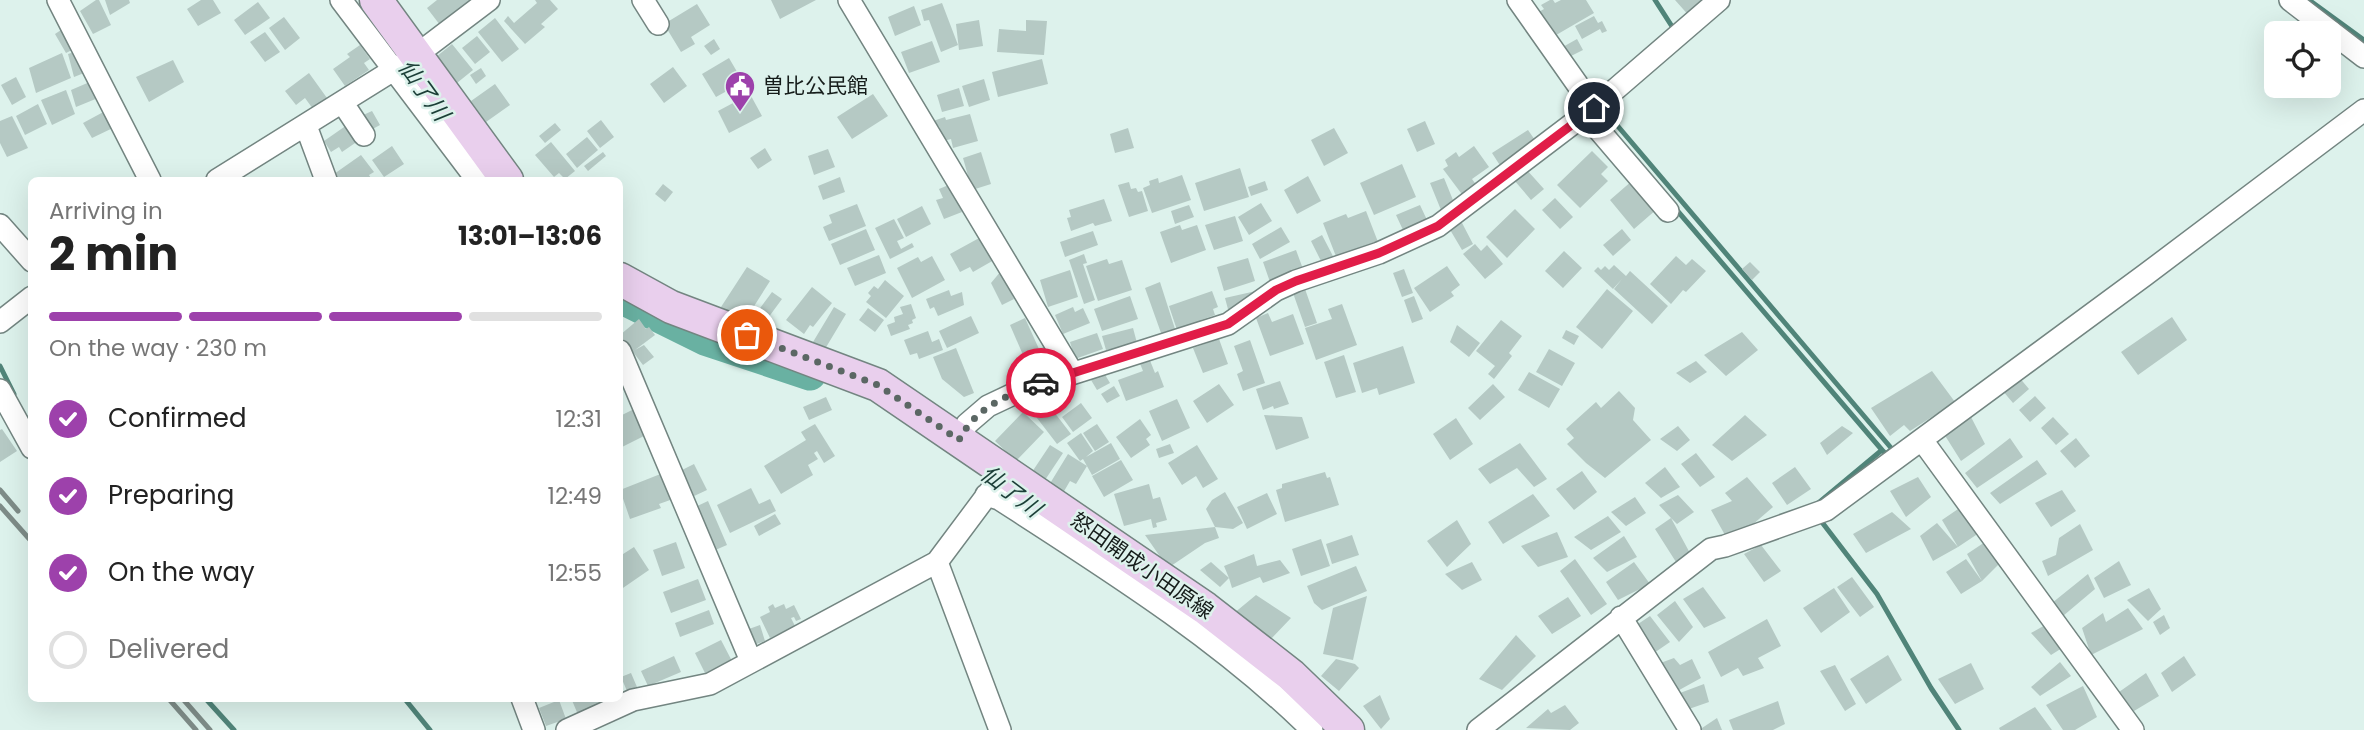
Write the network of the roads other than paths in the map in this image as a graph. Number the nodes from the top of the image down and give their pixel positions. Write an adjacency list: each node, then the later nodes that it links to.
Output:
1 (58, 0): 18 (street)
2 (341, 0): 12 (street)
3 (376, 0): 12 (main road)
4 (489, 0): 12 (street)
5 (643, 0): 10 (street)
6 (849, 0): 30 (street)
7 (1518, 0): 14 (street)
8 (1719, 0): 14 (street)
9 (2290, 0): 11 (street)
10 (658, 24)
11 (2364, 57)
12 (407, 62): 13 (street); 21 (street); 22 (main road)
13 (342, 102): 16 (street); 17 (street)
14 (1592, 110): 23 (street); 30 (street)
15 (2364, 110): 33 (street)
16 (306, 126): 19 (street); 20 (street)
17 (363, 135)
18 (148, 177)
19 (222, 177)
20 (325, 177)
21 (475, 177)
22 (504, 177)
23 (1668, 211)
24 (0, 225): 25 (street)
25 (28, 256)
26 (623, 281): 32 (main road, 怒田開成小田原線)
27 (28, 300): 28 (street)
28 (0, 322)
29 (623, 358): 38 (street)
30 (1072, 372): 32 (street)
31 (0, 390): 34 (street)
32 (959, 440): 35 (main road, 怒田開成小田原線)
33 (1922, 440): 37 (street); 47 (street)
34 (28, 441)
35 (996, 483): 36 (street); 43 (street); 44 (main road, 怒田開成小田原線)
36 (937, 562): 38 (street); 42 (street)
37 (1621, 617): 45 (street); 46 (street)
38 (751, 661): 41 (street)
39 (524, 702): 40 (street)
40 (534, 730)
41 (567, 730)
42 (1000, 730)
43 (1312, 730)
44 (1348, 730)
45 (1478, 730)
46 (1690, 730)
47 (2133, 730)

